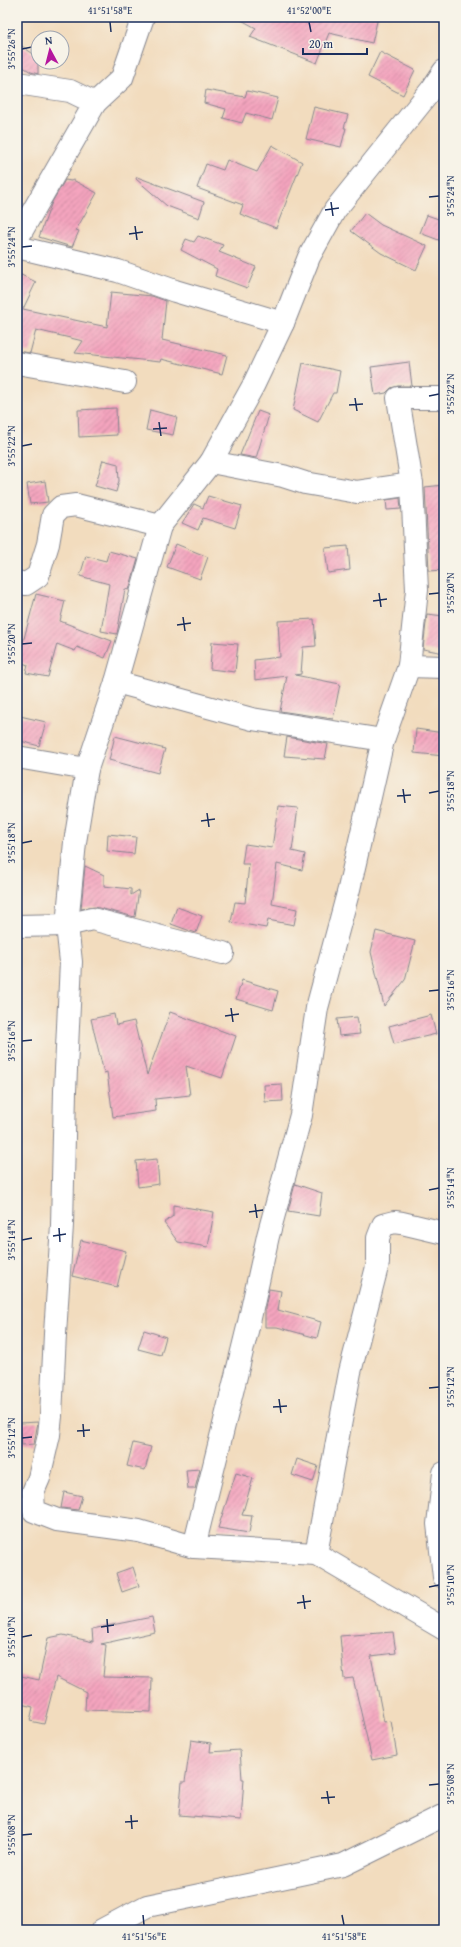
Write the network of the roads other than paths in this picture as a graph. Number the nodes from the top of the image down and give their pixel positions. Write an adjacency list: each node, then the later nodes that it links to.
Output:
1 (143, 17): 4 (street)
2 (444, 71): 7 (street)
3 (17, 83): 4 (street)
4 (95, 104): 5 (street)
5 (17, 239)
6 (17, 247): 7 (street)
7 (283, 323): 11 (street)
8 (17, 363): 9 (street)
9 (125, 382)
10 (444, 398): 12 (street)
11 (211, 462): 12 (street); 13 (street)
12 (412, 484): 15 (street)
13 (160, 526): 14 (street); 17 (street)
14 (17, 582)
15 (409, 666): 16 (street); 18 (street)
16 (444, 667)
17 (116, 682): 18 (street); 20 (street)
18 (383, 740): 28 (street)
19 (17, 757): 20 (street)
20 (87, 769): 21 (street)
21 (67, 925): 22 (street); 23 (street); 26 (street)
22 (17, 926)
23 (223, 953)
24 (444, 1233): 29 (street)
25 (444, 1473): 30 (street)
26 (34, 1492): 27 (street); 28 (street)
27 (17, 1506)
28 (194, 1547): 29 (street)
29 (316, 1554): 31 (street)
30 (444, 1577)
31 (444, 1629)
32 (444, 1815): 33 (street)
33 (102, 1930)

